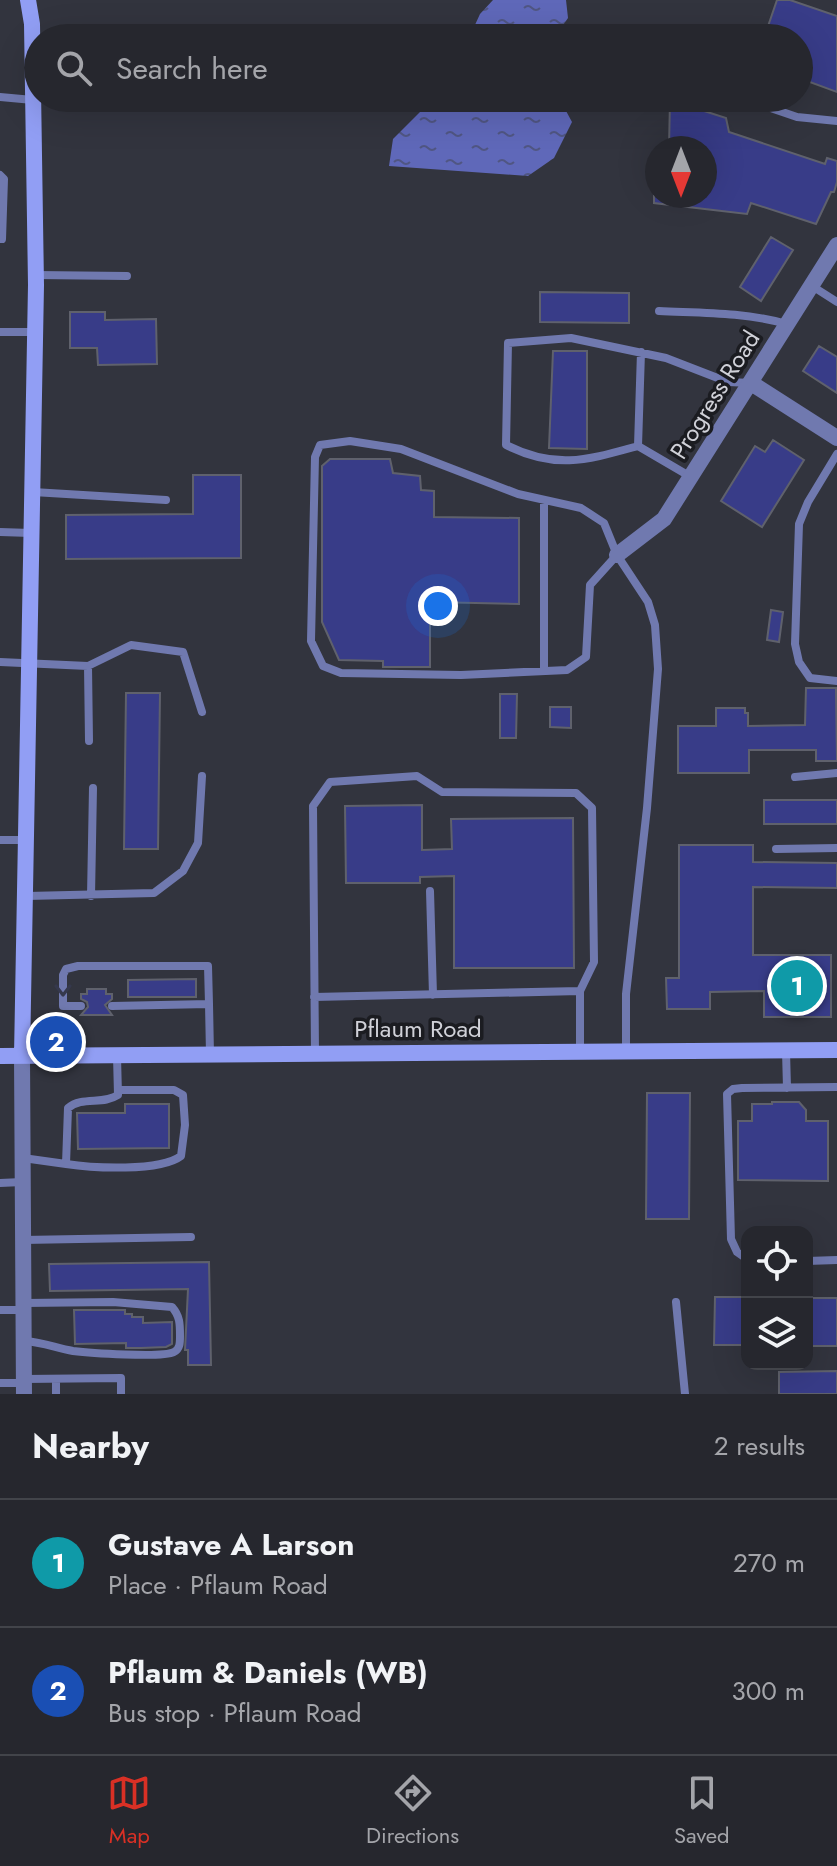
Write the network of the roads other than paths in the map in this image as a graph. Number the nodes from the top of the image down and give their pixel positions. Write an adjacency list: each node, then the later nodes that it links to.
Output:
1 (28, 0): 2 (street)
2 (32, 24)
3 (0, 97): 4 (lane)
4 (24, 99)
5 (33, 112): 11 (street)
6 (783, 112): 7 (lane)
7 (837, 121)
8 (0, 175): 9 (lane)
9 (0, 239)
10 (837, 245): 13 (street, Progress Road)
11 (35, 275): 12 (lane); 18 (street)
12 (127, 276)
13 (812, 286): 14 (lane); 16 (street, Progress Road)
14 (837, 302)
15 (659, 311): 16 (lane)
16 (788, 325): 20 (street, Progress Road)
17 (0, 332): 18 (lane)
18 (35, 332): 25 (street)
19 (641, 352): 20 (lane); 22 (lane); 22 (lane)
20 (751, 383): 21 (street); 24 (street, Progress Road)
21 (837, 438)
22 (638, 446): 24 (lane)
23 (837, 454): 35 (lane)
24 (691, 477): 30 (street, Progress Road)
25 (32, 492): 26 (lane); 29 (street)
26 (166, 500)
27 (544, 500): 30 (lane); 34 (lane); 34 (lane)
28 (0, 532): 29 (lane)
29 (31, 533): 32 (street)
30 (617, 555): 34 (lane); 65 (lane)
31 (0, 662): 32 (lane)
32 (30, 664): 33 (lane); 43 (street)
33 (88, 666): 36 (lane); 37 (lane)
34 (544, 671)
35 (837, 681)
36 (202, 712)
37 (89, 741)
38 (837, 773): 40 (lane)
39 (202, 776): 48 (lane)
40 (795, 777)
41 (93, 788): 48 (lane)
42 (0, 840): 43 (lane)
43 (26, 840): 47 (street)
44 (837, 848): 45 (lane)
45 (776, 849)
46 (430, 891): 58 (lane)
47 (27, 896): 48 (lane); 70 (street)
48 (91, 896)
49 (135, 966): 50 (lane); 53 (lane); 61 (lane, one-way to 61)
50 (151, 966): 51 (lane); 54 (lane)
51 (174, 966): 52 (lane); 55 (lane)
52 (188, 966): 56 (lane); 60 (lane)
53 (136, 979)
54 (151, 979)
55 (174, 979)
56 (187, 979)
57 (580, 991): 58 (lane); 59 (lane); 66 (lane)
58 (433, 995): 59 (lane)
59 (314, 997): 67 (lane)
60 (209, 1004): 62 (lane); 68 (lane)
61 (81, 1006)
62 (112, 1006)
63 (837, 1050): 64 (street, Pflaum Road)
64 (786, 1051): 65 (street, Pflaum Road); 73 (lane)
65 (626, 1052): 66 (street, Pflaum Road)
66 (580, 1053): 67 (street, Pflaum Road)
67 (315, 1054): 68 (street, Pflaum Road)
68 (210, 1055): 71 (street, Pflaum Road)
69 (0, 1056): 70 (street, Pflaum Road)
70 (22, 1056): 71 (street, Pflaum Road); 75 (street)
71 (117, 1056): 74 (lane)
72 (837, 1087): 73 (lane)
73 (787, 1088): 81 (lane)
74 (118, 1090): 76 (lane); 76 (lane)
75 (23, 1158): 76 (lane); 77 (street)
76 (66, 1164)
77 (23, 1182): 78 (lane); 80 (street)
78 (0, 1183)
79 (191, 1237): 80 (lane)
80 (23, 1240): 85 (street)
81 (741, 1255)
82 (837, 1260): 83 (lane)
83 (813, 1261)
84 (676, 1302): 93 (lane)
85 (24, 1306): 86 (lane); 87 (street); 87 (lane)
86 (0, 1310)
87 (24, 1341): 90 (street)
88 (56, 1379): 90 (lane); 91 (lane); 92 (lane)
89 (0, 1383): 90 (lane)
90 (24, 1386)
91 (56, 1394)
92 (121, 1394)
93 (685, 1394)

